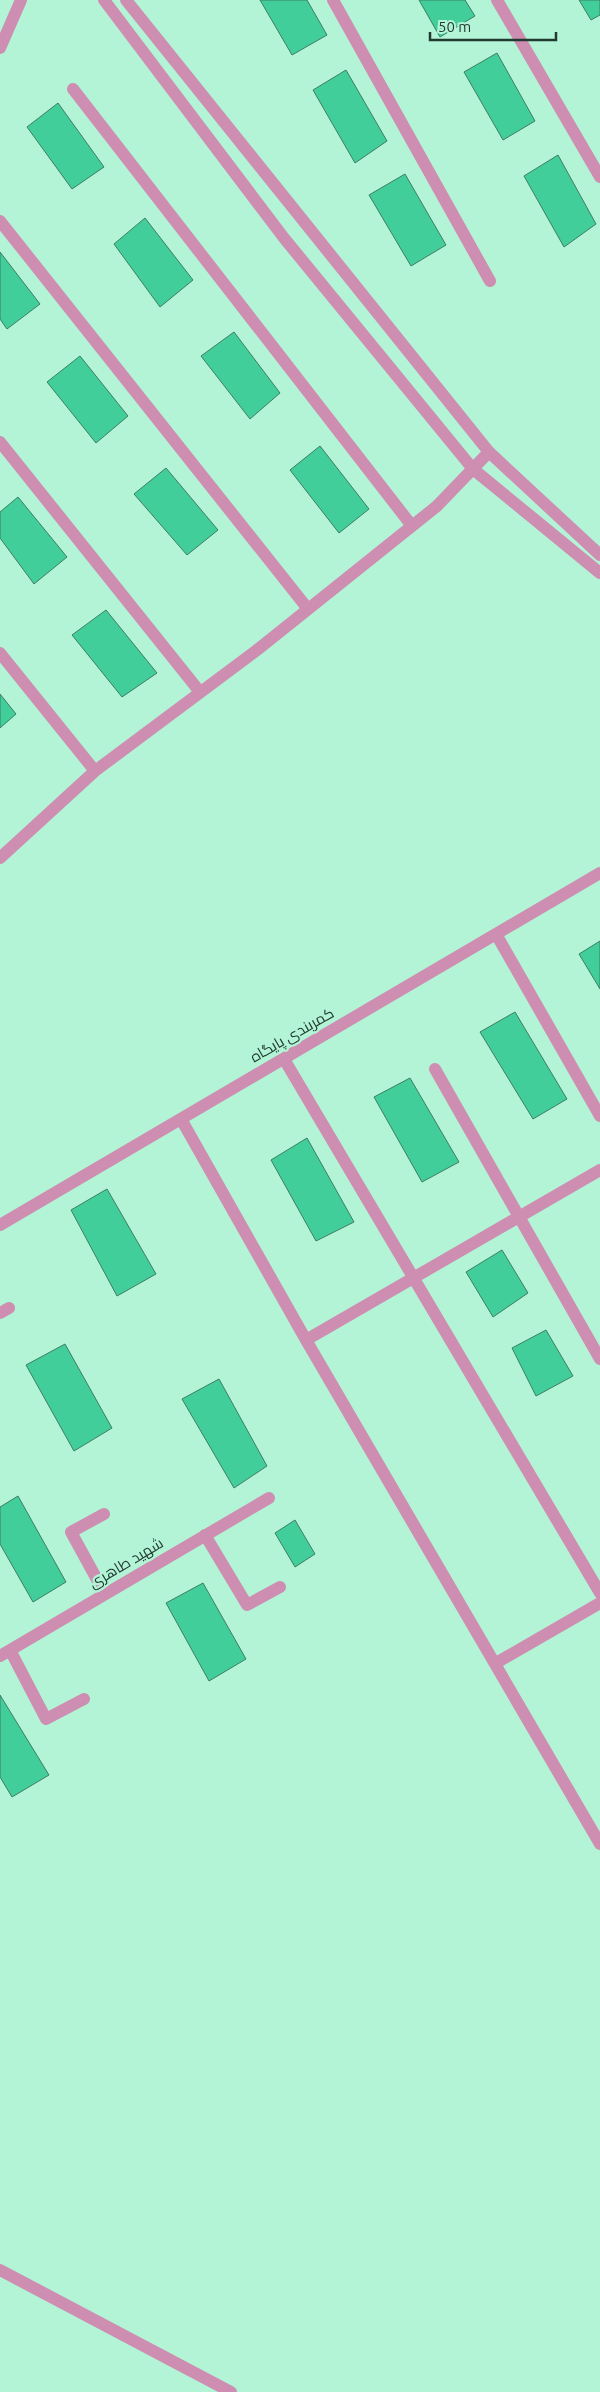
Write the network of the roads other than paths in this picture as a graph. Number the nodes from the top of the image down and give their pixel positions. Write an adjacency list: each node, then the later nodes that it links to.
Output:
1 (21, 0): 6 (street)
2 (104, 0): 13 (street)
3 (126, 0): 12 (street)
4 (333, 0): 10 (street)
5 (497, 0): 8 (street)
6 (0, 48)
7 (73, 89): 14 (street)
8 (600, 177)
9 (0, 221): 17 (street)
10 (490, 281)
11 (0, 442): 19 (street)
12 (489, 452): 13 (street); 15 (street)
13 (473, 468): 14 (street); 16 (street)
14 (412, 526): 17 (street)
15 (600, 555)
16 (600, 573)
17 (308, 609): 19 (street)
18 (0, 653): 20 (street)
19 (200, 692): 20 (street)
20 (95, 772): 21 (street)
21 (0, 858)
22 (600, 873): 23 (street, کمربندی پایگاه)
23 (496, 934): 24 (street, کمربندی پایگاه); 26 (street)
24 (284, 1059): 27 (street, کمربندی پایگاه); 31 (street)
25 (435, 1069): 29 (street)
26 (600, 1116)
27 (181, 1119): 30 (street, کمربندی پایگاه); 32 (street)
28 (600, 1170): 29 (street)
29 (518, 1218): 31 (street); 33 (street)
30 (0, 1225)
31 (414, 1279): 32 (street); 38 (street)
32 (306, 1340): 42 (street)
33 (600, 1359)
34 (269, 1498): 36 (street, شهید طاهری)
35 (104, 1514): 39 (street)
36 (205, 1535): 37 (street); 39 (street, شهید طاهری)
37 (280, 1587)
38 (600, 1593)
39 (106, 1594): 41 (street, شهید طاهری)
40 (600, 1603): 42 (street)
41 (5, 1653): 43 (street)
42 (496, 1663): 44 (street)
43 (84, 1699)
44 (600, 1844)
45 (0, 2270): 46 (street)
46 (230, 2392)

